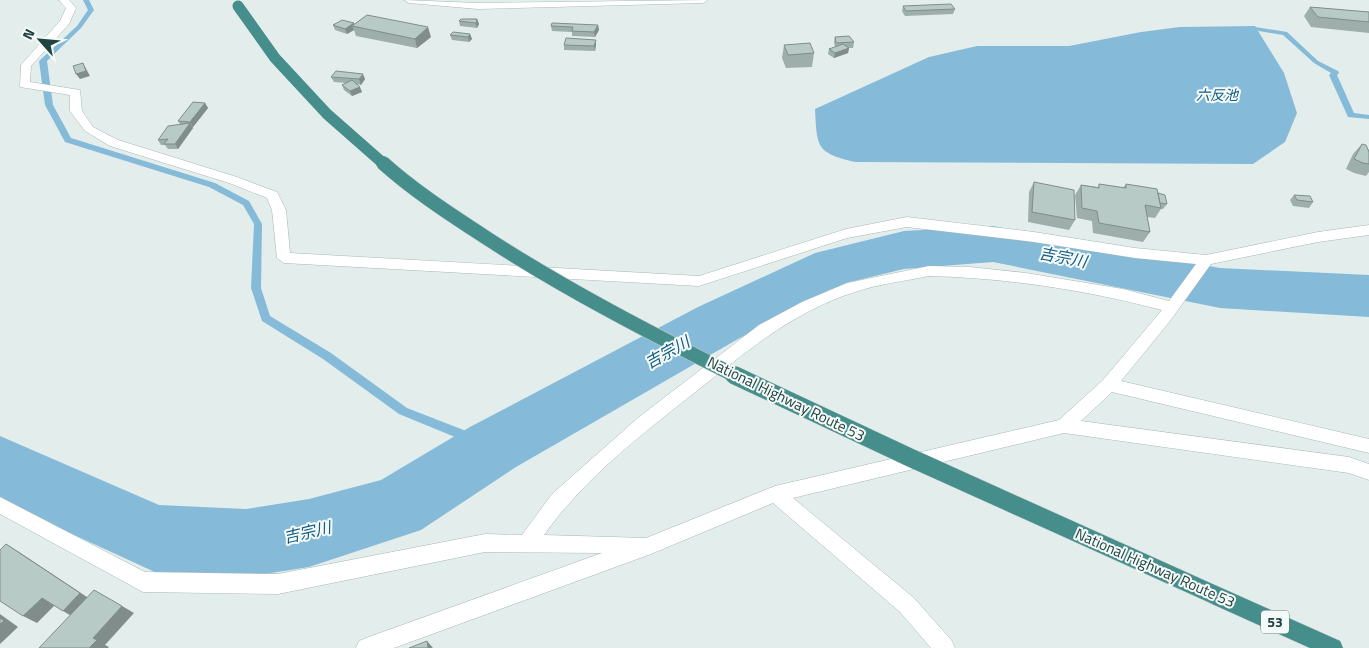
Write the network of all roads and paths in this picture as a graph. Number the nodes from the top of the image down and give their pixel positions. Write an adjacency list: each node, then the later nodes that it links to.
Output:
1 (64, 0): 6 (street)
2 (409, 0): 3 (street)
3 (703, 0)
4 (236, 3): 18 (highway, National Highway Route 53 / 53, bridge)
5 (1369, 230): 6 (street)
6 (1204, 263): 7 (street)
7 (1175, 303): 8 (street); 14 (street)
8 (1109, 385): 9 (street); 10 (street)
9 (1064, 426): 11 (street); 12 (street)
10 (1369, 446)
11 (1369, 472)
12 (775, 494): 15 (street); 17 (street)
13 (0, 505): 14 (street)
14 (527, 543): 15 (street)
15 (651, 545): 16 (street)
16 (366, 648)
17 (945, 648)
18 (1333, 648)

